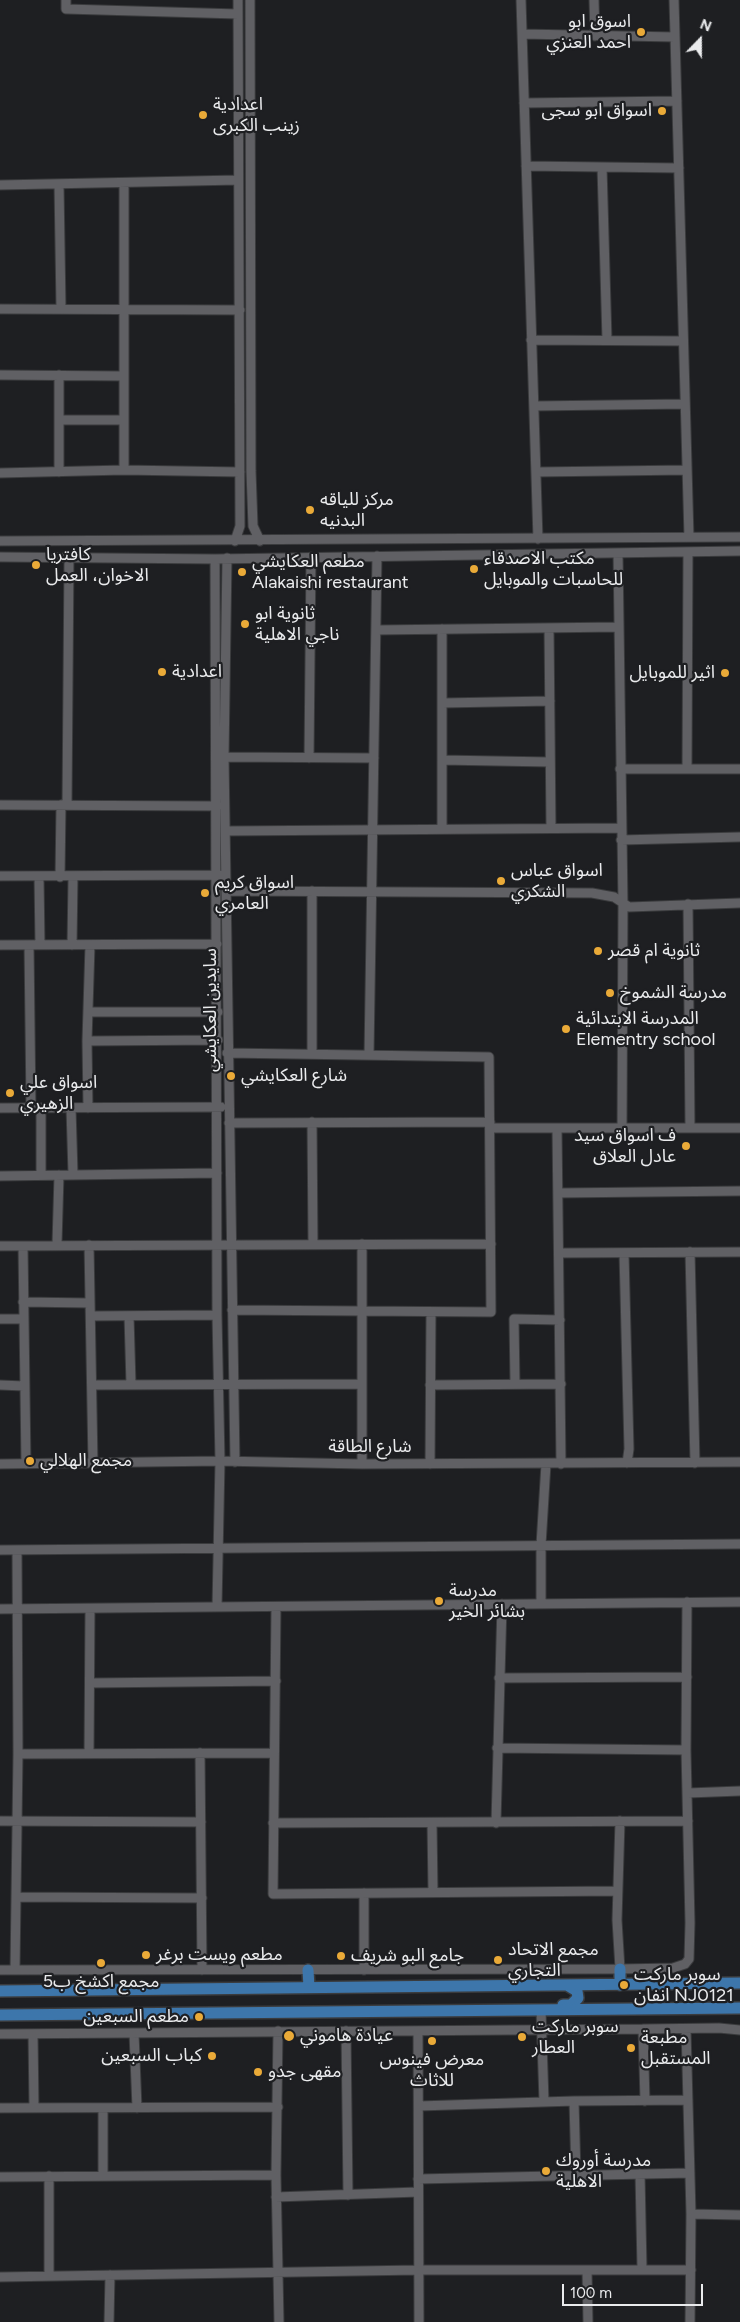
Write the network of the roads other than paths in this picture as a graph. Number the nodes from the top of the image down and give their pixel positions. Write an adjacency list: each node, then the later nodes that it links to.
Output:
1 (66, 0): 7 (street)
2 (238, 0): 7 (street)
3 (250, 0): 12 (street)
4 (521, 0): 8 (street)
5 (594, 0): 9 (street)
6 (674, 0): 10 (street)
7 (238, 14): 11 (street)
8 (522, 34): 9 (street); 14 (street)
9 (595, 36): 10 (street)
10 (675, 37): 13 (street)
11 (238, 50): 12 (street); 18 (street)
12 (250, 50): 43 (street)
13 (677, 101): 14 (street); 17 (street)
14 (524, 102): 15 (street)
15 (526, 166): 16 (street); 26 (street)
16 (602, 167): 17 (street); 27 (street)
17 (679, 168): 28 (street)
18 (238, 180): 19 (street); 25 (street)
19 (124, 184): 21 (street); 23 (street)
20 (0, 185): 21 (street)
21 (59, 185): 22 (street)
22 (62, 308): 23 (street); 24 (street)
23 (124, 308): 25 (street); 31 (street)
24 (0, 310)
25 (240, 310): 39 (street)
26 (531, 340): 27 (street); 33 (street)
27 (607, 340): 28 (street)
28 (683, 341): 32 (street)
29 (0, 375): 30 (street)
30 (58, 375): 31 (street); 34 (street)
31 (123, 376): 35 (street)
32 (685, 404): 33 (street); 37 (street)
33 (534, 406): 40 (street)
34 (59, 420): 35 (street); 38 (street)
35 (124, 420): 36 (street)
36 (124, 470): 38 (street); 39 (street)
37 (687, 470): 40 (street); 45 (street)
38 (59, 472): 41 (street)
39 (240, 472): 42 (street)
40 (536, 472): 46 (street)
41 (0, 473)
42 (240, 526): 43 (street); 52 (street)
43 (253, 526): 53 (street)
44 (740, 537): 45 (street)
45 (689, 538): 46 (street)
46 (538, 539): 48 (street)
47 (388, 540): 48 (street); 53 (street); 59 (street)
48 (421, 540): 57 (street)
49 (0, 541): 50 (street)
50 (15, 541): 51 (street); 61 (street)
51 (36, 541): 52 (street); 62 (street)
52 (235, 541): 53 (street)
53 (260, 541)
54 (740, 551): 55 (street)
55 (688, 552): 56 (street); 79 (street)
56 (618, 553): 57 (street); 68 (street)
57 (423, 555): 59 (street)
58 (377, 556): 59 (street); 64 (street); 70 (street)
59 (391, 556)
60 (0, 557): 61 (street)
61 (14, 557): 62 (street)
62 (40, 557): 63 (street)
63 (69, 557): 65 (street); 82 (street)
64 (311, 557): 66 (street); 74 (street)
65 (215, 558): 66 (street); 83 (street, سايدين العكايشي)
66 (227, 558): 73 (street, سايدين العكايشي)
67 (549, 628): 68 (street); 69 (street); 71 (street)
68 (619, 628): 78 (street)
69 (442, 629): 70 (street); 72 (street)
70 (376, 630): 75 (street)
71 (550, 701): 72 (street); 77 (street)
72 (442, 702): 76 (street)
73 (224, 757): 74 (street); 88 (street, سايدين العكايشي)
74 (309, 758): 75 (street)
75 (374, 758): 87 (street)
76 (442, 760): 77 (street); 84 (street)
77 (550, 762): 85 (street)
78 (620, 769): 79 (street); 86 (street)
79 (687, 769): 80 (street)
80 (740, 769)
81 (0, 805): 82 (street)
82 (64, 805): 83 (street); 94 (street)
83 (217, 806): 91 (street, سايدين العكايشي)
84 (442, 828): 85 (street); 87 (street)
85 (551, 828): 86 (street)
86 (620, 828): 90 (street)
87 (372, 829): 88 (street); 98 (street)
88 (226, 831): 91 (street, سايدين العكايشي)
89 (740, 837): 90 (street)
90 (621, 840): 100 (street)
91 (222, 875): 95 (street); 96 (street, سايدين العكايشي); 102 (street, سايدين العكايشي)
92 (0, 876): 93 (street)
93 (39, 877): 94 (street); 105 (street)
94 (60, 877): 95 (street)
95 (72, 877): 106 (street)
96 (227, 891): 97 (street); 109 (street, سايدين العكايشي)
97 (312, 892): 98 (street); 115 (street)
98 (371, 892): 100 (street); 116 (street)
99 (740, 903): 101 (street)
100 (622, 904): 101 (street); 128 (street)
101 (688, 904): 129 (street)
102 (217, 944): 107 (street); 108 (street, سايدين العكايشي)
103 (0, 945): 104 (street)
104 (29, 945): 105 (street); 120 (street)
105 (40, 945): 106 (street)
106 (72, 945): 107 (street)
107 (90, 945): 110 (street)
108 (217, 964): 109 (street); 111 (street, سايدين العكايشي)
109 (227, 964): 114 (street, سايدين العكايشي)
110 (88, 1012): 111 (street); 113 (street)
111 (218, 1012): 112 (street, سايدين العكايشي)
112 (218, 1040): 113 (street); 117 (street, سايدين العكايشي)
113 (87, 1041): 123 (street)
114 (227, 1053): 115 (street); 118 (street, سايدين العكايشي)
115 (312, 1054): 116 (street)
116 (369, 1055): 126 (street)
117 (217, 1107): 118 (street); 123 (street); 131 (street, سايدين العكايشي)
118 (228, 1107): 125 (street, سايدين العكايشي)
119 (0, 1108): 120 (street)
120 (30, 1108): 121 (street)
121 (41, 1108): 122 (street); 133 (street)
122 (71, 1108): 123 (street); 132 (street)
123 (88, 1108)
124 (312, 1122): 125 (street); 126 (street); 141 (street)
125 (229, 1123): 140 (street, سايدين العكايشي)
126 (490, 1125): 127 (street); 143 (street)
127 (556, 1128): 128 (street); 137 (street)
128 (622, 1128): 129 (street)
129 (690, 1128): 130 (street)
130 (740, 1128)
131 (217, 1173): 132 (street); 139 (street, سايدين العكايشي)
132 (73, 1174): 134 (street)
133 (41, 1175): 134 (street); 135 (street)
134 (59, 1175): 138 (street)
135 (0, 1176)
136 (740, 1191): 137 (street)
137 (558, 1193): 150 (street)
138 (57, 1244): 144 (street); 146 (street)
139 (218, 1244): 140 (street); 144 (street); 156 (street, سايدين العكايشي)
140 (231, 1244): 141 (street); 153 (street, سايدين العكايشي)
141 (313, 1244): 142 (street)
142 (362, 1244): 143 (street); 154 (street)
143 (491, 1244): 155 (street)
144 (89, 1245): 152 (street)
145 (0, 1246): 146 (street)
146 (23, 1246): 151 (street)
147 (690, 1252): 148 (street); 149 (street); 175 (street)
148 (740, 1252)
149 (624, 1253): 150 (street); 183 (street)
150 (559, 1254): 161 (street)
151 (23, 1302): 152 (street); 160 (street)
152 (90, 1303): 157 (street)
153 (232, 1310): 154 (street); 164 (street, سايدين العكايشي)
154 (362, 1311): 155 (street); 165 (street)
155 (431, 1312): 169 (street)
156 (217, 1315): 158 (street); 163 (street, سايدين العكايشي)
157 (91, 1316): 158 (street); 168 (street)
158 (129, 1316): 162 (street)
159 (0, 1319): 160 (street)
160 (23, 1319): 171 (street)
161 (560, 1320): 166 (street); 167 (street)
162 (131, 1384): 163 (street); 168 (street)
163 (219, 1384): 164 (street); 172 (street, سايدين العكايشي)
164 (233, 1384): 165 (street); 173 (street, سايدين العكايشي)
165 (362, 1384): 179 (street)
166 (515, 1384): 167 (street); 169 (street)
167 (561, 1384): 182 (street)
168 (92, 1385): 178 (street)
169 (430, 1385): 180 (street)
170 (0, 1386): 171 (street)
171 (24, 1386): 177 (street)
172 (220, 1461): 173 (street, شارع الطاقة); 178 (street, شارع الطاقة); 186 (street, سايدين العكايشي)
173 (235, 1462): 179 (street, شارع الطاقة)
174 (740, 1462): 175 (street, شارع الطاقة)
175 (695, 1463): 183 (street, شارع الطاقة)
176 (0, 1464): 177 (street, شارع الطاقة)
177 (26, 1464): 178 (street, شارع الطاقة)
178 (93, 1464)
179 (362, 1464): 180 (street, شارع الطاقة)
180 (430, 1464): 181 (street, شارع الطاقة)
181 (546, 1464): 182 (street, شارع الطاقة); 185 (street)
182 (561, 1464): 183 (street, شارع الطاقة)
183 (627, 1464)
184 (740, 1544): 185 (street)
185 (541, 1545): 186 (street); 192 (street)
186 (217, 1548): 188 (street); 193 (street, سايدين العكايشي)
187 (0, 1550): 188 (street)
188 (17, 1550): 196 (street)
189 (687, 1602): 190 (street); 192 (street); 198 (street)
190 (740, 1602)
191 (502, 1604): 192 (street); 194 (street); 199 (street)
192 (541, 1604)
193 (216, 1607): 194 (street); 197 (street)
194 (276, 1607): 200 (street)
195 (0, 1609): 196 (street)
196 (17, 1609): 197 (street); 207 (street)
197 (90, 1610): 201 (street)
198 (687, 1677): 199 (street); 203 (street)
199 (499, 1678): 202 (street)
200 (276, 1681): 201 (street); 206 (street)
201 (90, 1683): 204 (street)
202 (497, 1748): 203 (street); 217 (street)
203 (686, 1750): 209 (street)
204 (89, 1753): 205 (street); 207 (street)
205 (200, 1753): 206 (street); 214 (street)
206 (274, 1753): 215 (street)
207 (18, 1754): 211 (street)
208 (740, 1791): 209 (street)
209 (688, 1793): 213 (street)
210 (0, 1821): 211 (street)
211 (17, 1821): 214 (street); 221 (street)
212 (620, 1821): 213 (street); 217 (street); 218 (street)
213 (688, 1821): 223 (street)
214 (201, 1822): 222 (street)
215 (274, 1823): 216 (street); 220 (street)
216 (432, 1823): 217 (street); 219 (street)
217 (496, 1823)
218 (617, 1891): 219 (street); 223 (street)
219 (433, 1892): 220 (street)
220 (364, 1893): 228 (street)
221 (16, 1896): 222 (street); 225 (street)
222 (202, 1898): 226 (street)
223 (620, 1969): 228 (street); 231 (main road)
224 (0, 1970): 225 (street)
225 (15, 1970): 226 (street)
226 (202, 1970): 227 (street)
227 (308, 1970): 228 (street); 232 (main road)
228 (364, 1970)
229 (737, 1982): 231 (main road)
230 (567, 1985): 231 (main road); 232 (main road); 235 (main road)
231 (620, 1986)
232 (308, 1987): 233 (main road)
233 (0, 1991)
234 (740, 2008): 236 (main road)
235 (522, 2010): 236 (main road); 237 (main road)
236 (541, 2010): 240 (street)
237 (0, 2015)
238 (643, 2028): 239 (street); 240 (street); 250 (street)
239 (686, 2029): 241 (street); 248 (street)
240 (541, 2030): 244 (street); 251 (street)
241 (740, 2030)
242 (278, 2031): 243 (street); 245 (street); 253 (street)
243 (346, 2031): 244 (street); 267 (street)
244 (418, 2031): 252 (street)
245 (134, 2033): 247 (street); 257 (street)
246 (0, 2034): 247 (street)
247 (33, 2034): 255 (street)
248 (688, 2100): 250 (street); 258 (street)
249 (574, 2101): 250 (street); 251 (street); 260 (street)
250 (645, 2101)
251 (544, 2102): 252 (street)
252 (419, 2106): 265 (street)
253 (278, 2107): 257 (street); 259 (street)
254 (0, 2108): 255 (street)
255 (34, 2108): 256 (street)
256 (103, 2108): 257 (street); 263 (street)
257 (136, 2108)
258 (690, 2172): 261 (street); 269 (street)
259 (276, 2174): 263 (street); 268 (street)
260 (576, 2174): 261 (street); 265 (street)
261 (640, 2174): 271 (street)
262 (49, 2176): 263 (street); 264 (street); 277 (street)
263 (103, 2176)
264 (0, 2177)
265 (418, 2179): 266 (street)
266 (418, 2192): 267 (street); 272 (street)
267 (348, 2195): 268 (street)
268 (276, 2197): 275 (street)
269 (691, 2214): 270 (street); 274 (street)
270 (740, 2215)
271 (642, 2269): 273 (street); 274 (street)
272 (418, 2270): 273 (street); 275 (street); 281 (street)
273 (588, 2270): 282 (street)
274 (691, 2270): 283 (street)
275 (277, 2273): 276 (street); 280 (street)
276 (110, 2275): 277 (street); 279 (street)
277 (49, 2276): 278 (street)
278 (0, 2277)
279 (109, 2322)
280 (279, 2322)
281 (419, 2322)
282 (588, 2322)
283 (690, 2322)

